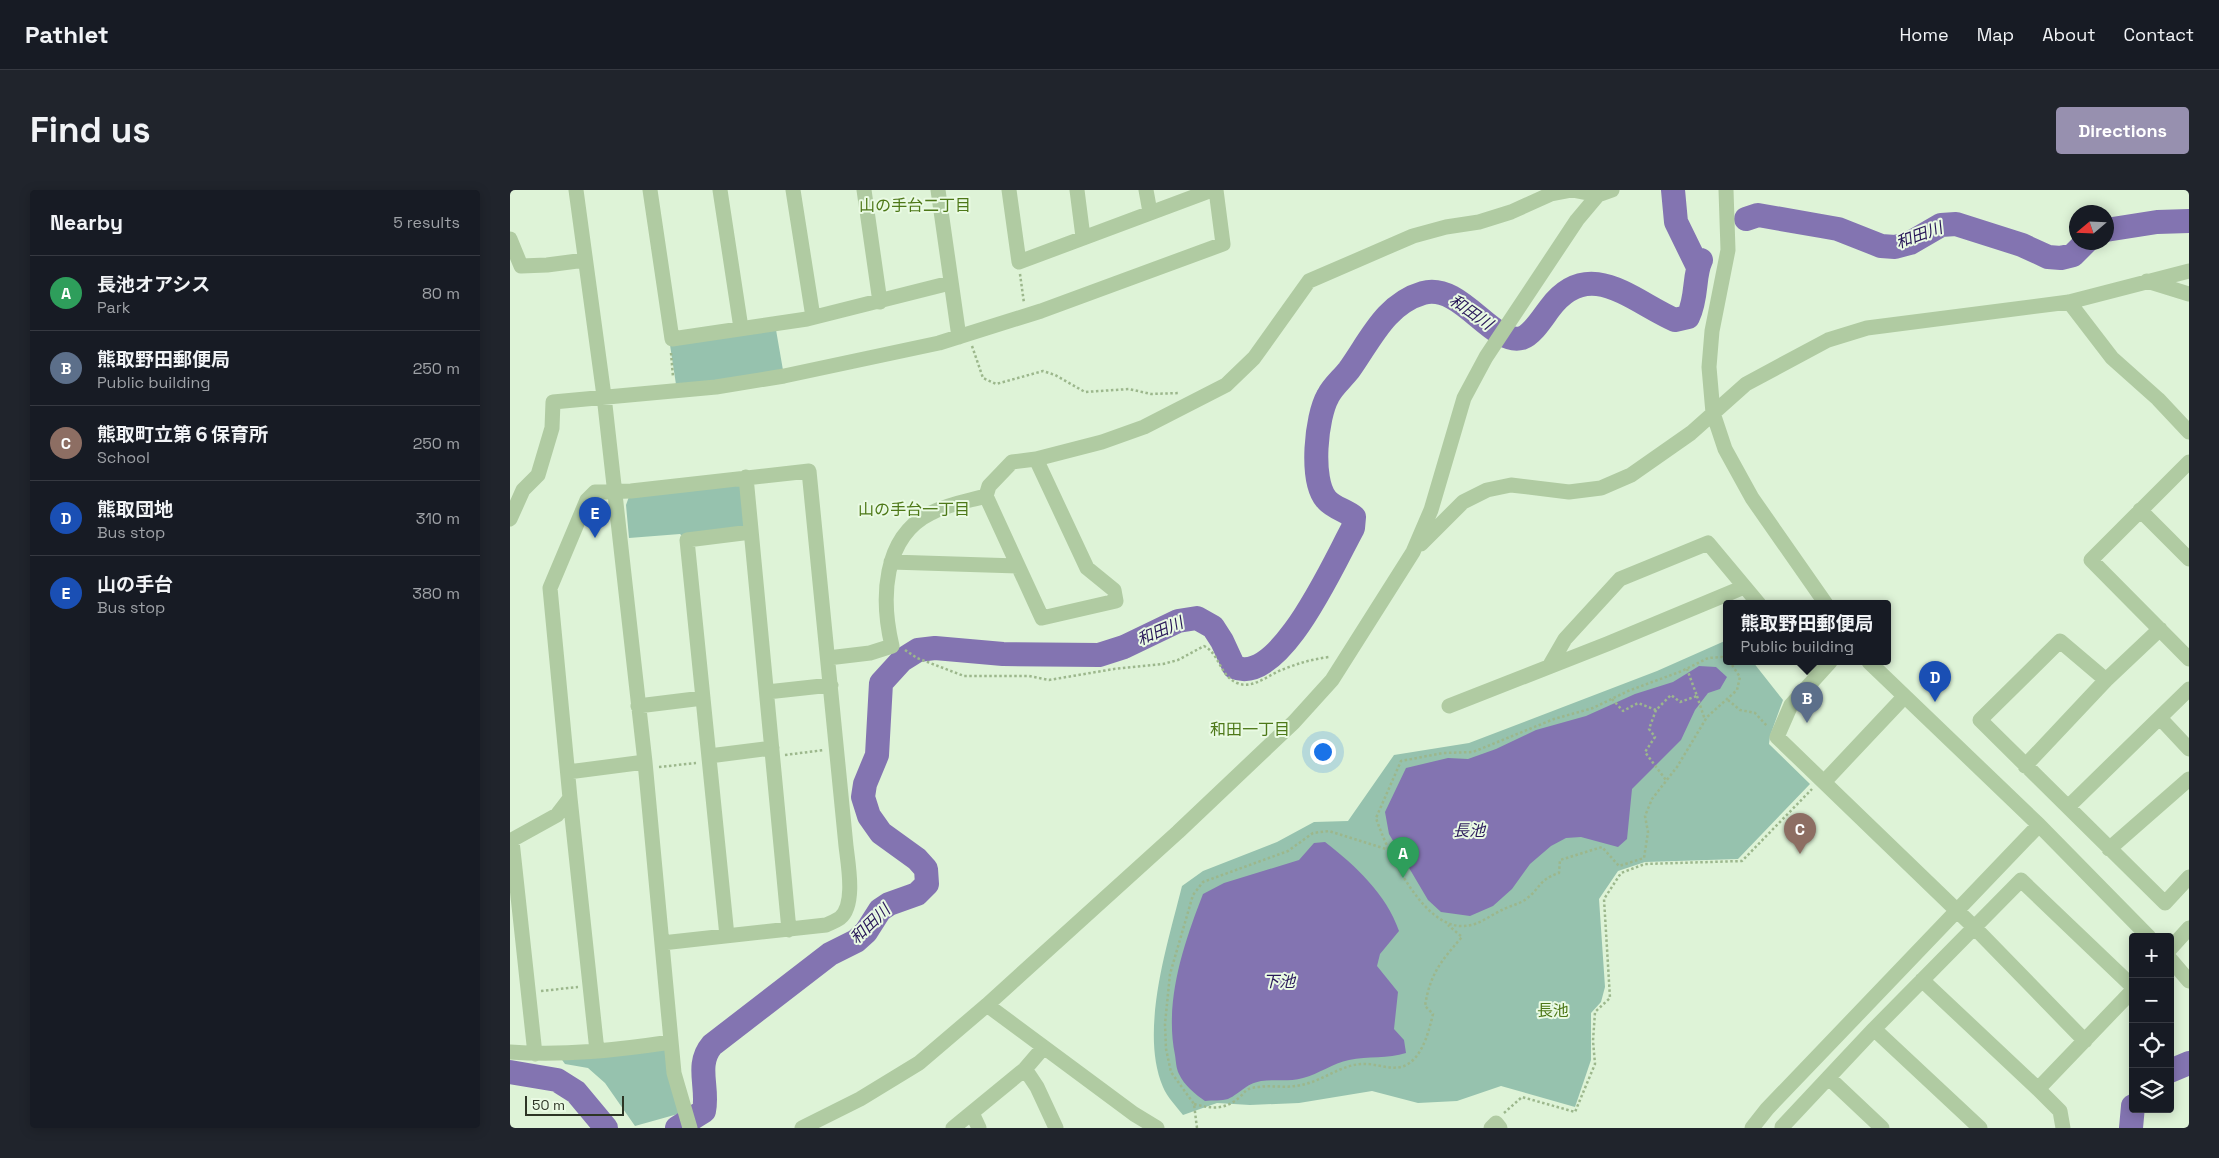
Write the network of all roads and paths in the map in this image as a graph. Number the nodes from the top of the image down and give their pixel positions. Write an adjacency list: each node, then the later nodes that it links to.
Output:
1 (576, 190): 16 (street)
2 (650, 190): 28 (street)
3 (720, 190): 26 (street)
4 (793, 190): 25 (street)
5 (864, 190): 22 (street)
6 (938, 190): 20 (street)
7 (1008, 190): 17 (street)
8 (1078, 190): 14 (street)
9 (1146, 190): 13 (street)
10 (1214, 190): 13 (street); 24 (street)
11 (1726, 190): 32 (street)
12 (1605, 192): 31 (street); 42 (street)
13 (1150, 212): 14 (street)
14 (1083, 237): 17 (street)
15 (510, 238): 16 (street)
16 (585, 260): 30 (street)
17 (1019, 262): 24 (path)
18 (2189, 271): 19 (street)
19 (2146, 281): 21 (street); 23 (street)
20 (950, 283): 22 (street); 27 (street)
21 (2189, 294)
22 (880, 302): 25 (street)
23 (2069, 302): 32 (street); 33 (street)
24 (1026, 315): 27 (street)
25 (813, 317): 26 (street)
26 (741, 328): 28 (street)
27 (964, 336): 30 (street); 31 (path)
28 (672, 339): 29 (path)
29 (664, 378)
30 (604, 396): 37 (street); 40 (street)
31 (1200, 396): 34 (street)
32 (1712, 413): 42 (street); 48 (street)
33 (2189, 432)
34 (1036, 459): 38 (street); 45 (street)
35 (2189, 462): 39 (street)
36 (746, 477): 37 (street); 41 (street); 52 (street)
37 (615, 492): 71 (street); 83 (street)
38 (986, 496): 44 (street); 45 (street)
39 (2140, 510): 43 (street); 49 (street)
40 (510, 519)
41 (751, 532): 65 (street); 68 (street)
42 (1413, 552): 51 (street)
43 (2189, 560)
44 (891, 562): 45 (street); 52 (street)
45 (1018, 566)
46 (1744, 586): 47 (street); 55 (street); 55 (street)
47 (1756, 600)
48 (1823, 600)
49 (2160, 629): 54 (street); 62 (street)
50 (906, 650): 51 (path)
51 (1348, 657): 110 (street)
52 (828, 658): 63 (street)
53 (1723, 658): 60 (path)
54 (2189, 658)
55 (1550, 665): 72 (street)
56 (1732, 665): 70 (path)
57 (1808, 665): 61 (street)
58 (1826, 665): 61 (street)
59 (1873, 665): 67 (street)
60 (1687, 668): 66 (path); 69 (path)
61 (1816, 674): 76 (street)
62 (2106, 680): 82 (street); 82 (street)
63 (830, 685): 65 (street); 77 (street)
64 (2189, 689): 74 (street)
65 (767, 692): 79 (street)
66 (1697, 696): 73 (path); 75 (path)
67 (1904, 697): 86 (street); 89 (street)
68 (703, 698): 71 (street); 80 (street)
69 (1612, 698): 73 (path); 92 (path)
70 (1728, 700): 75 (path); 76 (path)
71 (638, 706): 81 (street)
72 (1449, 706)
73 (1656, 710): 85 (path)
74 (2160, 718): 78 (street); 88 (street)
75 (1705, 720): 85 (path)
76 (1776, 737): 86 (street)
77 (836, 749): 79 (path); 98 (street)
78 (2189, 749)
79 (773, 752): 80 (street); 98 (street)
80 (709, 758): 81 (path); 100 (street)
81 (645, 765): 83 (street); 101 (street)
82 (2025, 766): 88 (street)
83 (568, 772): 87 (street)
84 (2189, 779): 91 (street)
85 (1666, 780): 95 (path)
86 (1824, 782): 94 (street); 124 (path)
87 (570, 798): 90 (street); 107 (street)
88 (2068, 807): 91 (street)
89 (2039, 825): 94 (street); 99 (street)
90 (511, 841): 108 (street)
91 (2109, 849): 93 (street)
92 (1389, 850): 95 (path); 121 (path)
93 (2189, 877)
94 (1957, 912): 96 (street); 122 (street)
95 (1447, 924): 121 (path)
96 (1975, 928): 104 (street); 106 (street); 112 (street)
97 (2189, 928): 102 (street)
98 (789, 930): 100 (street)
99 (2145, 933)
100 (727, 936): 101 (street)
101 (662, 943): 113 (street)
102 (2174, 944)
103 (2174, 964): 105 (street)
104 (1922, 980): 111 (street); 120 (street)
105 (2189, 981)
106 (2129, 984)
107 (591, 985): 108 (path); 115 (street)
108 (529, 992): 117 (street)
109 (2129, 992): 112 (street)
110 (987, 1005): 114 (street); 127 (street)
111 (1874, 1029): 119 (street); 135 (street)
112 (2085, 1041): 120 (street)
113 (671, 1042): 115 (street); 126 (street)
114 (1043, 1048): 118 (street); 131 (street)
115 (597, 1051): 117 (street)
116 (510, 1052): 117 (street)
117 (535, 1054)
118 (1024, 1069): 123 (street); 130 (street)
119 (1829, 1078): 125 (street); 134 (street)
120 (2038, 1089): 136 (street)
121 (1194, 1104): 132 (path)
122 (1767, 1109): 125 (street); 133 (street)
123 (972, 1113): 128 (street); 129 (street)
124 (1495, 1126)
125 (1783, 1127)
126 (690, 1128)
127 (802, 1128)
128 (953, 1128)
129 (979, 1128)
130 (1056, 1128)
131 (1157, 1128)
132 (1197, 1128)
133 (1752, 1128)
134 (1882, 1128)
135 (1980, 1128)
136 (2063, 1128)

